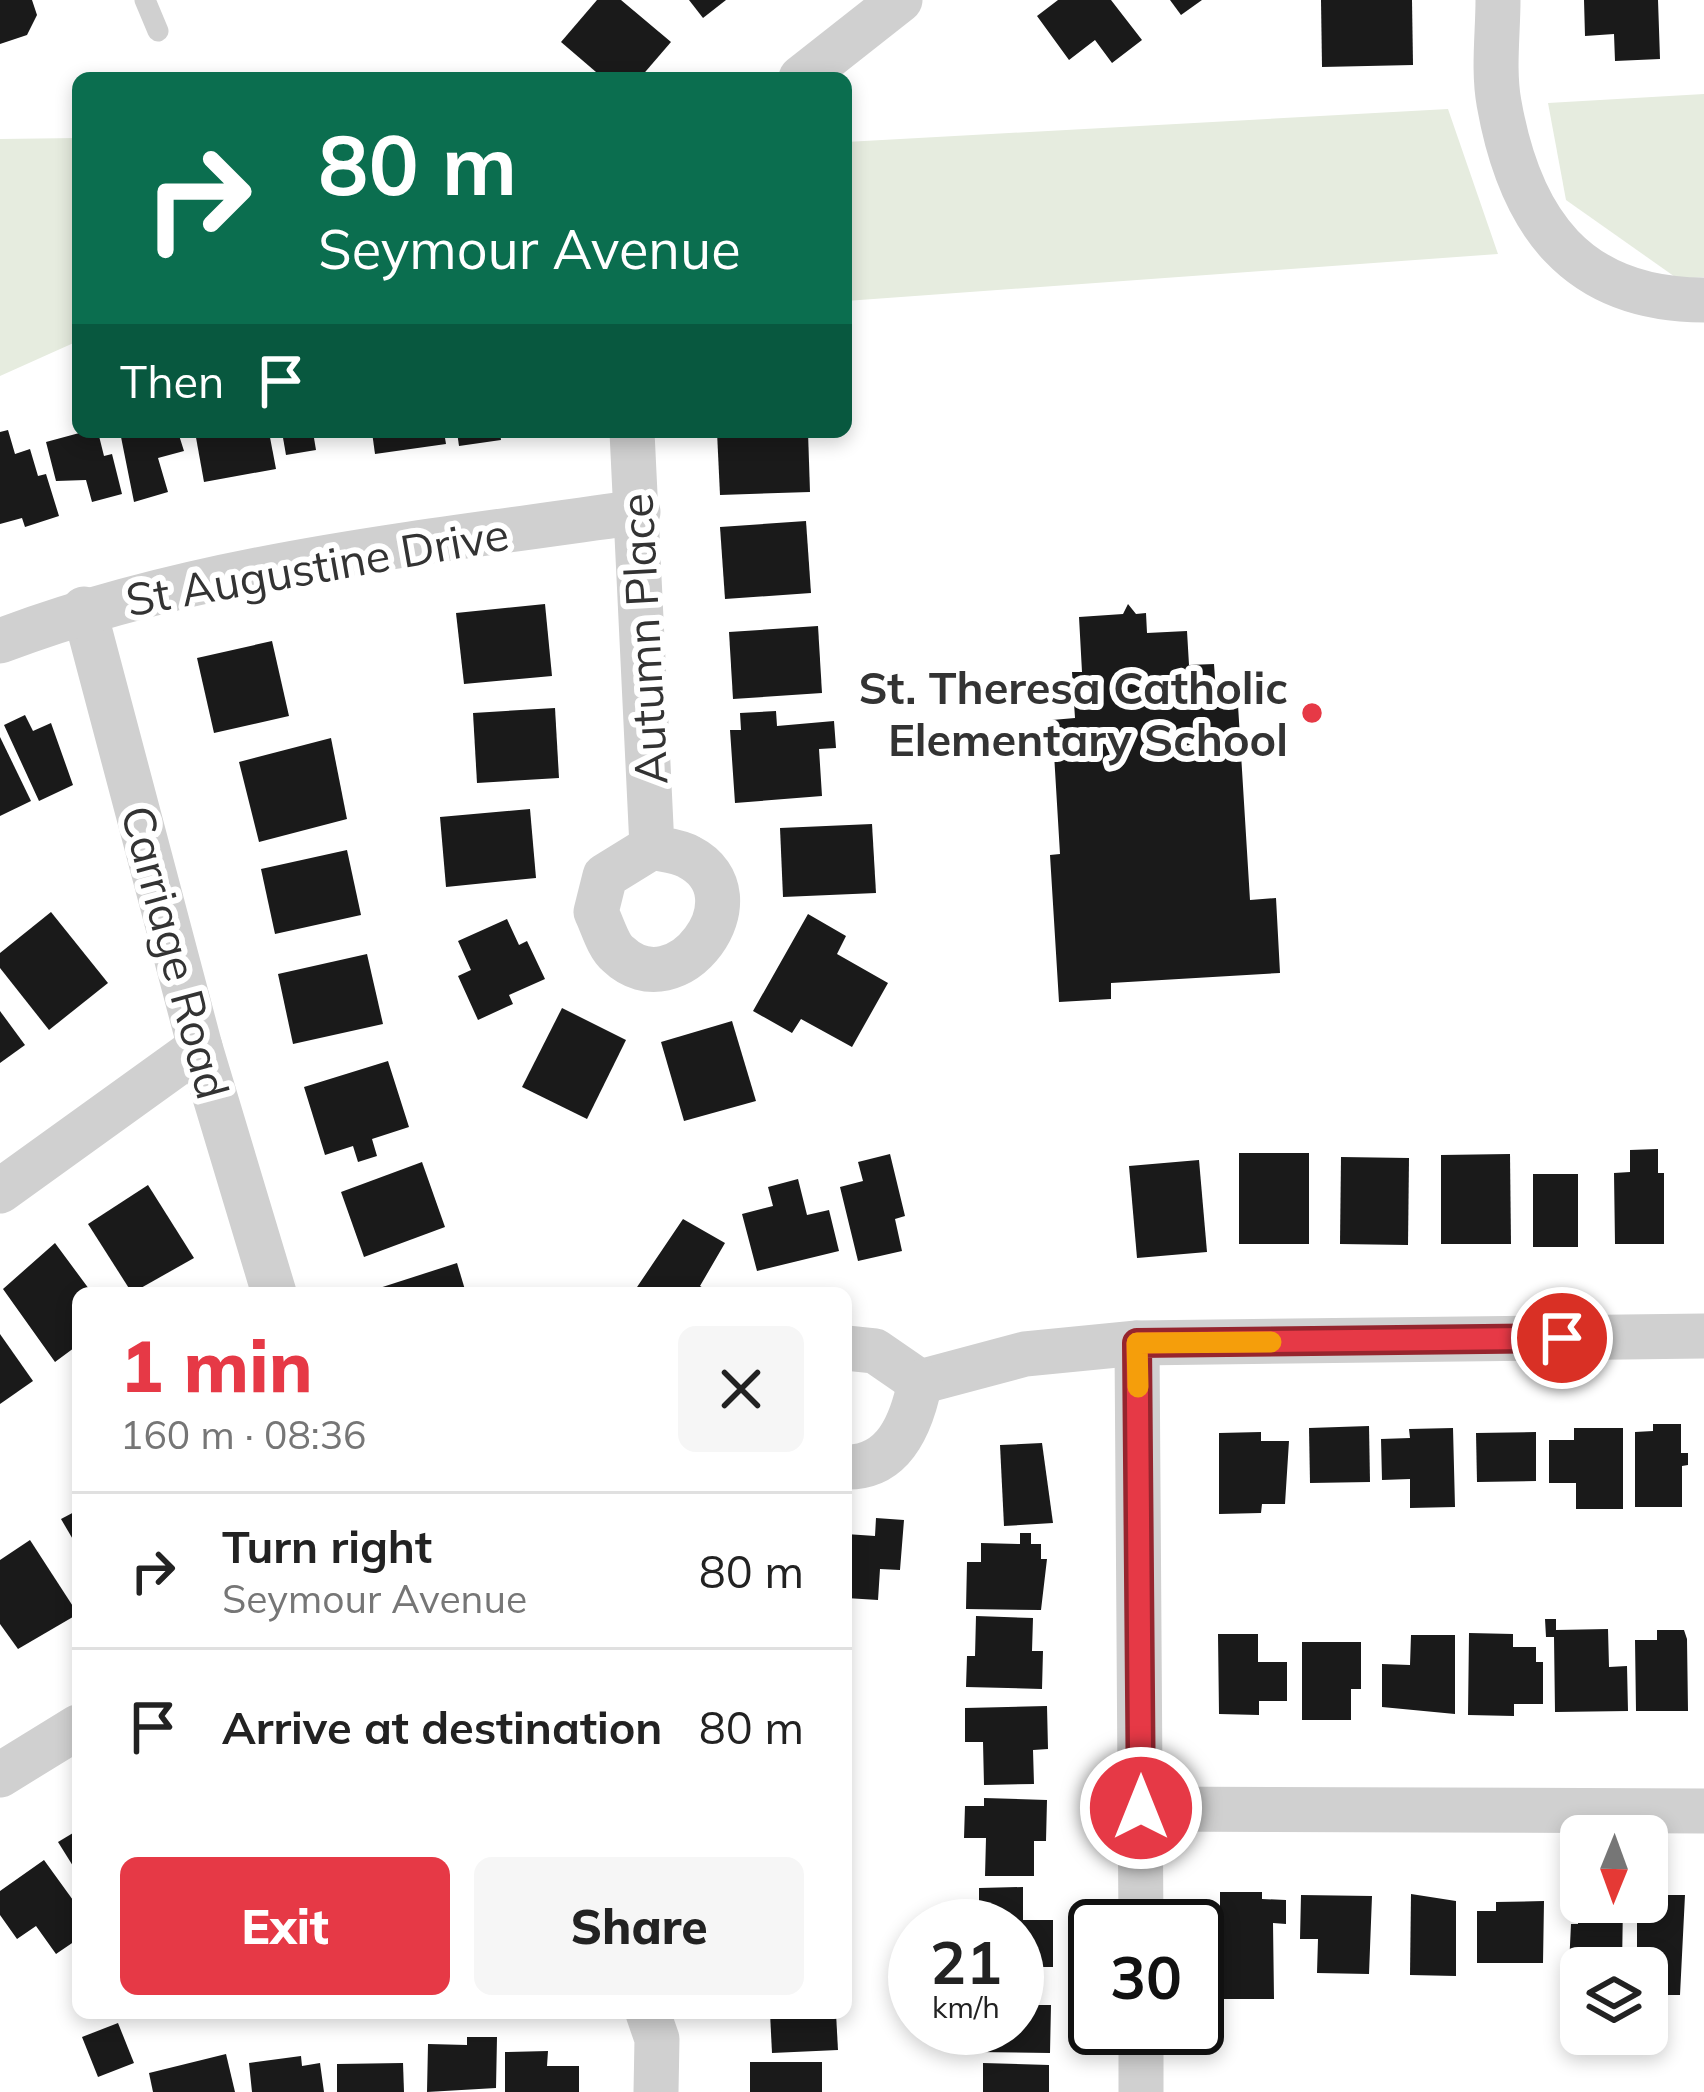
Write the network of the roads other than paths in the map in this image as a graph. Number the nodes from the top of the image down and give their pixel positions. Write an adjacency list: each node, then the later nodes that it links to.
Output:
1 (145, 0): 4 (lane)
2 (900, 0): 5 (street)
3 (1498, 0): 6 (street)
4 (158, 31)
5 (809, 72)
6 (1704, 300)
7 (632, 438): 8 (street, Autumn Place)
8 (638, 512): 9 (street, St Augustine Drive); 11 (street, Autumn Place)
9 (84, 609): 10 (street, St Augustine Drive); 12 (street, Carriage Road)
10 (0, 641)
11 (652, 847)
12 (200, 1048): 13 (street); 14 (street, Carriage Road)
13 (0, 1191)
14 (272, 1287)
15 (1704, 1336): 16 (street)
16 (1137, 1343): 18 (street); 22 (street)
17 (852, 1349): 18 (street)
18 (920, 1382): 19 (street)
19 (852, 1464)
20 (72, 1731): 21 (street)
21 (0, 1775)
22 (1141, 1808): 23 (street); 24 (street)
23 (1704, 1811)
24 (1141, 1899)
25 (650, 2019): 27 (street)
26 (1141, 2055): 28 (street)
27 (656, 2092)
28 (1142, 2092)

